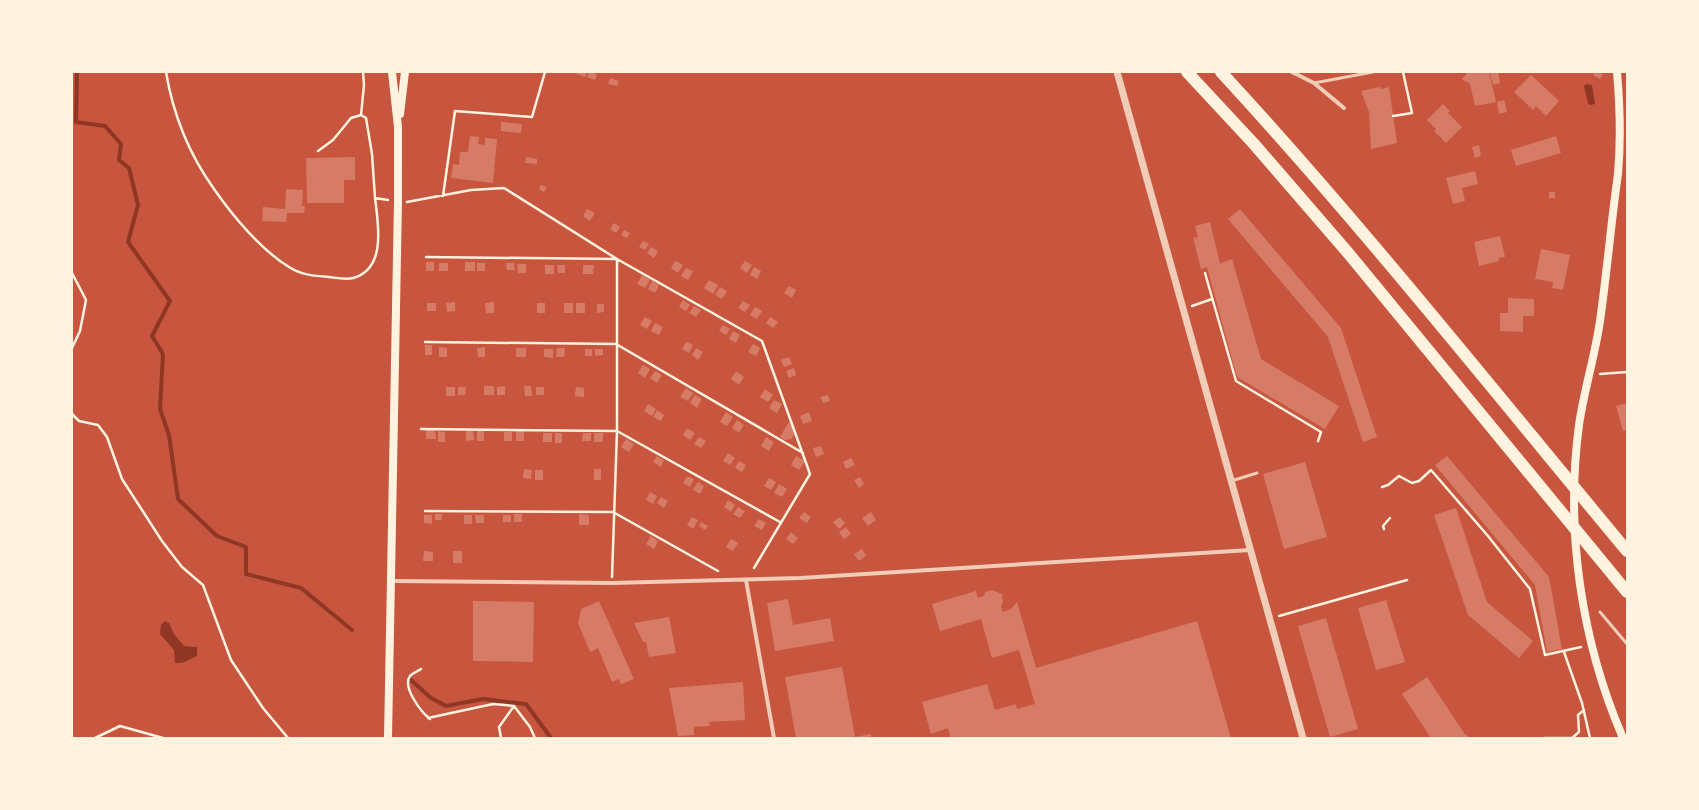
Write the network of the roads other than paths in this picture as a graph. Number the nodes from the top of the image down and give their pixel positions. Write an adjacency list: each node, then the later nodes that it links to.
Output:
1 (392, 72): 11 (main road)
2 (405, 72): 11 (main road)
3 (1117, 72): 13 (street)
4 (1187, 72): 18 (highway)
5 (1221, 72): 15 (highway)
6 (1292, 72): 9 (street)
7 (1373, 72): 9 (lane)
8 (1617, 72): 24 (main road)
9 (1314, 83): 10 (street)
10 (1344, 108)
11 (398, 127): 17 (main road)
12 (1257, 473): 13 (lane)
13 (1231, 480): 14 (street)
14 (1250, 550): 16 (street); 23 (street)
15 (1627, 551)
16 (746, 580): 17 (street); 22 (street)
17 (391, 581): 21 (main road)
18 (1627, 592)
19 (1600, 612): 20 (lane)
20 (1627, 644)
21 (388, 738)
22 (774, 738)
23 (1303, 738)
24 (1623, 738)

